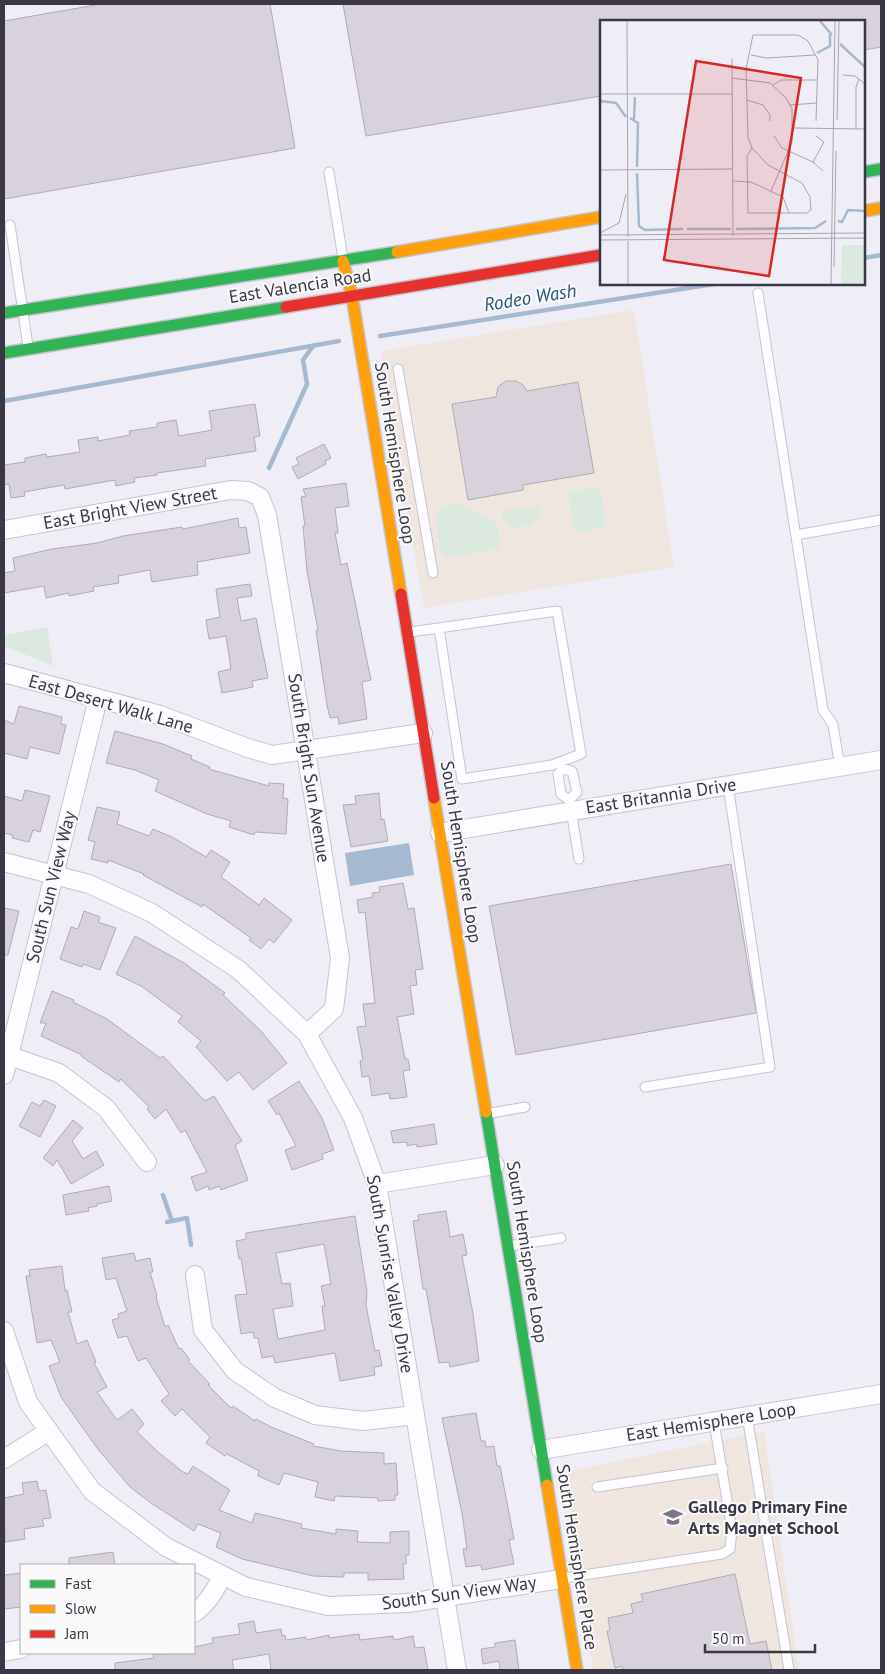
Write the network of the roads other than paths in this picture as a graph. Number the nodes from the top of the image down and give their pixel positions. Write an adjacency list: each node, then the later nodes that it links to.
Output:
1 (881, 168): 3 (street)
2 (329, 172): 9 (lane)
3 (865, 172)
4 (881, 208): 5 (street)
5 (865, 211)
6 (600, 217): 9 (street, East Valencia Road)
7 (10, 225): 12 (lane)
8 (600, 254): 11 (street, East Valencia Road)
9 (343, 261): 11 (street, South Hemisphere Loop); 12 (street, East Valencia Road)
10 (758, 293): 20 (lane)
11 (352, 296): 14 (street, East Valencia Road); 23 (street, South Hemisphere Loop)
12 (24, 310): 13 (street, East Valencia Road); 14 (lane)
13 (4, 314)
14 (28, 349): 15 (street, East Valencia Road)
15 (4, 353)
16 (398, 369): 21 (lane)
17 (257, 490): 19 (street, East Bright View Street); 27 (street, South Bright Sun Avenue)
18 (881, 520): 20 (lane)
19 (4, 530)
20 (796, 535): 30 (lane)
21 (433, 573)
22 (439, 628): 23 (lane); 29 (lane); 29 (lane)
23 (407, 632): 26 (street, South Hemisphere Loop)
24 (4, 673): 25 (street, East Desert Walk Lane)
25 (98, 699): 27 (street, East Desert Walk Lane); 36 (street, South Sun View Way)
26 (423, 733): 27 (street, East Desert Walk Lane); 33 (street, South Hemisphere Loop)
27 (306, 751): 37 (street, South Bright Sun Avenue)
28 (881, 760): 30 (street, East Britannia Drive)
29 (562, 765): 32 (lane); 32 (lane)
30 (840, 767): 31 (street, East Britannia Drive)
31 (728, 785): 32 (street, East Britannia Drive); 40 (lane)
32 (570, 806): 33 (street, East Britannia Drive); 34 (lane)
33 (440, 833): 42 (street, South Hemisphere Loop)
34 (579, 859)
35 (4, 862): 36 (street, South Sunrise Valley Drive)
36 (53, 875): 37 (street, South Sunrise Valley Drive); 38 (street, South Sun View Way)
37 (306, 1034): 45 (street, South Sunrise Valley Drive)
38 (6, 1054): 39 (street, South Sun View Way); 43 (street)
39 (4, 1076)
40 (645, 1087)
41 (525, 1107): 42 (lane)
42 (486, 1114): 44 (street, South Hemisphere Loop)
43 (147, 1162)
44 (495, 1165): 45 (street); 47 (street, South Hemisphere Loop)
45 (377, 1184): 51 (street, South Sunrise Valley Drive)
46 (561, 1238): 47 (lane)
47 (508, 1246): 55 (street, South Hemisphere Loop)
48 (195, 1276): 51 (street)
49 (4, 1331): 54 (street, South Sun View Way)
50 (881, 1394): 52 (street, East Hemisphere Loop)
51 (415, 1416): 61 (street, South Sunrise Valley Drive)
52 (747, 1416): 53 (street, East Hemisphere Loop); 67 (lane)
53 (714, 1422): 55 (street, East Hemisphere Loop); 57 (lane)
54 (49, 1431): 56 (street); 59 (street, South Sun View Way)
55 (541, 1450): 60 (street, South Hemisphere Place)
56 (4, 1459)
57 (724, 1468): 58 (lane); 60 (lane)
58 (596, 1486)
59 (222, 1575): 61 (street, South Sun View Way); 62 (street)
60 (561, 1579): 61 (street, South Sun View Way); 66 (street, South Hemisphere Place)
61 (444, 1597): 65 (street, South Sunrise Valley Drive)
62 (195, 1612)
63 (20, 1649): 64 (street)
64 (4, 1652)
65 (457, 1670)
66 (577, 1670)
67 (789, 1670)

